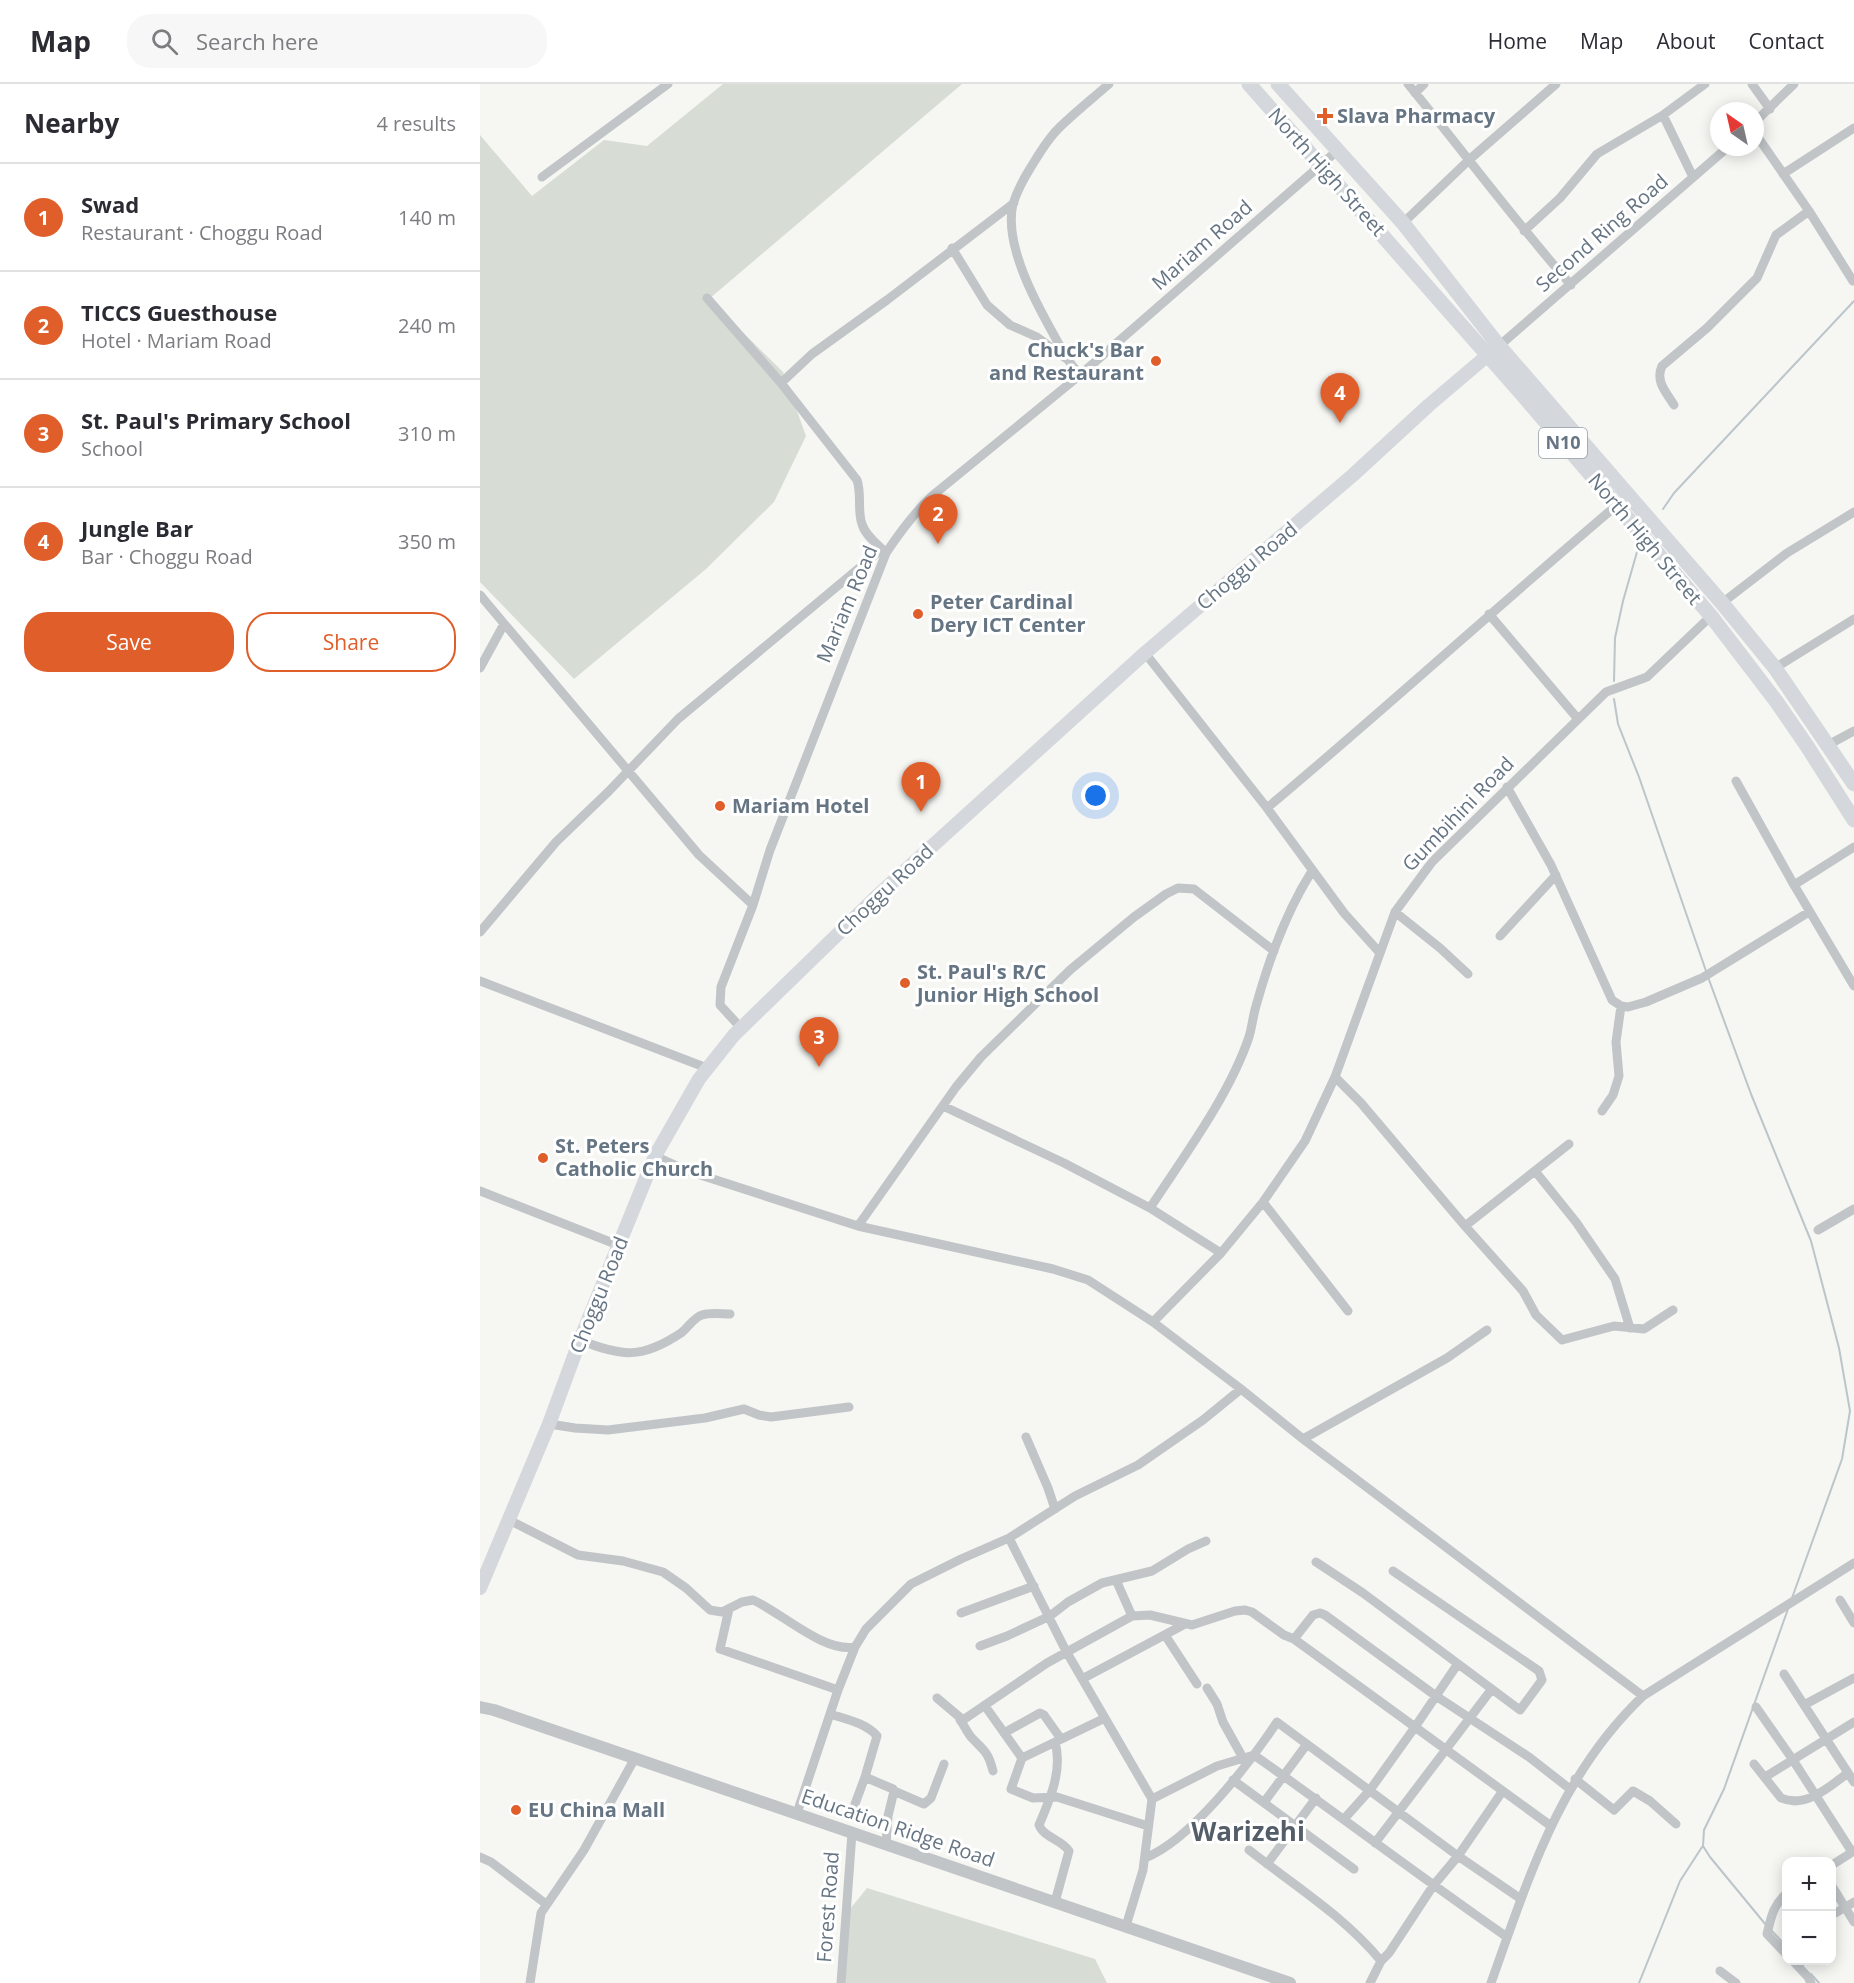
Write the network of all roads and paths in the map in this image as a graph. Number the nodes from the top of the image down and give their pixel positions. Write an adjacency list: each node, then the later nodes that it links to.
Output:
1 (668, 84): 22 (street)
2 (1109, 84): 24 (street)
3 (1249, 84): 20 (highway, North High Street / N10)
4 (1278, 84): 17 (highway, North High Street / N10)
5 (1408, 84): 11 (street)
6 (1424, 84): 11 (street)
7 (1556, 84): 19 (street)
8 (1705, 84): 14 (street)
9 (1752, 84): 12 (street)
10 (1794, 84): 12 (street)
11 (1415, 93): 19 (street)
12 (1770, 109): 13 (street)
13 (1764, 114)
14 (1663, 115): 23 (street); 27 (street)
15 (1854, 128): 21 (street)
16 (1764, 146): 21 (street)
17 (1338, 150): 20 (street, Mariam Road); 26 (highway, North High Street / N10)
18 (1718, 156): 23 (street, Second Ring Road)
19 (1470, 159): 26 (street); 27 (street)
20 (1320, 166): 32 (highway, North High Street / N10); 34 (street, Mariam Road)
21 (1784, 174): 25 (street)
22 (542, 177)
23 (1693, 177): 30 (street, Second Ring Road)
24 (1014, 203): 28 (street); 33 (street)
25 (1809, 211): 29 (street); 36 (street)
26 (1403, 224): 32 (highway, North High Street / N10)
27 (1524, 231): 30 (street)
28 (952, 248): 33 (street); 35 (street)
29 (1853, 281)
30 (1571, 285): 32 (street, Second Ring Road)
31 (707, 298): 35 (street)
32 (1493, 351): 37 (highway, North High Street / N10); 41 (highway, North High Street / N10); 46 (main road, Choggu Road)
33 (1068, 360): 34 (street)
34 (1080, 375): 39 (street, Mariam Road)
35 (781, 383): 39 (street)
36 (1674, 405)
37 (1617, 505): 42 (street); 43 (highway, North High Street / N10)
38 (1854, 512): 41 (street)
39 (884, 551): 52 (street); 62 (street, Mariam Road)
40 (480, 595): 45 (street)
41 (1722, 603): 48 (highway, North High Street / N10)
42 (1489, 614): 49 (street); 56 (street)
43 (1711, 616): 49 (street, Gumbihini Road); 57 (highway, North High Street / N10)
44 (1854, 619): 48 (street)
45 (504, 624): 47 (street); 52 (street)
46 (1145, 653): 56 (street); 73 (main road, Choggu Road)
47 (480, 668)
48 (1775, 668): 51 (highway, North High Street / N10)
49 (1578, 719): 55 (street, Gumbihini Road)
50 (1854, 730): 51 (street)
51 (1828, 745): 54 (highway, North High Street / N10)
52 (629, 770): 62 (street); 65 (street)
53 (1736, 781): 61 (street)
54 (1854, 784)
55 (1506, 787): 60 (street); 63 (street, Gumbihini Road)
56 (1267, 808): 59 (street)
57 (1854, 820)
58 (1854, 847): 61 (street)
59 (1312, 871): 67 (street); 68 (street)
60 (1556, 875): 66 (street); 72 (street)
61 (1794, 885): 64 (street)
62 (753, 905): 73 (street, Mariam Road)
63 (1395, 912): 68 (street, Gumbihini Road); 69 (street)
64 (1809, 912): 71 (street); 72 (street)
65 (480, 932)
66 (1500, 936)
67 (1274, 951): 76 (street); 83 (street)
68 (1379, 952): 75 (street, Gumbihini Road)
69 (1468, 974)
70 (480, 981): 74 (street)
71 (1854, 986)
72 (1621, 1006): 77 (street)
73 (741, 1029): 74 (main road, Choggu Road)
74 (707, 1068): 79 (main road, Choggu Road)
75 (1335, 1077): 82 (street, Gumbihini Road); 86 (street)
76 (943, 1106): 83 (street); 85 (street)
77 (1602, 1112)
78 (1569, 1144): 80 (street)
79 (656, 1156): 85 (street); 88 (main road, Choggu Road)
80 (1535, 1171): 86 (street); 94 (street)
81 (480, 1191): 88 (street)
82 (1263, 1202): 89 (street, Gumbihini Road); 91 (street)
83 (1150, 1208): 89 (street)
84 (1854, 1209): 87 (street)
85 (858, 1226): 93 (street)
86 (1465, 1226): 94 (street)
87 (1818, 1230)
88 (618, 1245): 96 (main road, Choggu Road)
89 (1221, 1253): 93 (street, Gumbihini Road)
90 (1673, 1310): 94 (street)
91 (1348, 1311)
92 (730, 1314): 96 (street)
93 (1153, 1322): 97 (street)
94 (1630, 1328)
95 (1487, 1329): 101 (street)
96 (580, 1340): 99 (main road, Choggu Road)
97 (1241, 1389): 101 (street); 102 (street)
98 (849, 1407): 99 (street)
99 (549, 1424): 103 (main road, Choggu Road)
100 (1026, 1437): 102 (street)
101 (1303, 1439): 133 (street)
102 (1054, 1509): 104 (street)
103 (509, 1520): 111 (main road, Choggu Road); 113 (street)
104 (1009, 1538): 110 (street); 122 (street)
105 (1206, 1541): 109 (street)
106 (1316, 1562): 124 (street)
107 (1854, 1563): 133 (street)
108 (1393, 1570): 131 (street)
109 (1116, 1580): 115 (street); 116 (street)
110 (1034, 1586): 114 (street); 115 (street)
111 (480, 1588)
112 (1840, 1600): 117 (street)
113 (729, 1609): 122 (street); 130 (street)
114 (962, 1613)
115 (1050, 1616): 121 (street); 123 (street)
116 (1132, 1616): 118 (street); 123 (street)
117 (1854, 1623)
118 (1185, 1624): 119 (street); 120 (street)
119 (1165, 1635): 126 (street); 128 (street)
120 (1294, 1639): 132 (street); 146 (street)
121 (980, 1646)
122 (855, 1647): 130 (street)
123 (1066, 1652): 126 (street); 137 (street)
124 (1457, 1665): 131 (street); 132 (street)
125 (1784, 1674): 136 (street)
126 (1082, 1678): 142 (street)
127 (1854, 1678): 136 (street)
128 (1197, 1684)
129 (1208, 1688): 155 (street)
130 (838, 1690): 141 (street)
131 (1491, 1690): 143 (street)
132 (1436, 1696): 143 (street); 146 (street)
133 (1643, 1696): 164 (street)
134 (937, 1698): 144 (street)
135 (480, 1702): 140 (street, Education Ridge Road)
136 (1804, 1705): 148 (street)
137 (985, 1706): 144 (street); 147 (street)
138 (480, 1707): 140 (street, Education Ridge Road)
139 (1756, 1707): 156 (street)
140 (494, 1710): 153 (street, Education Ridge Road)
141 (830, 1714): 161 (street); 178 (street)
142 (1105, 1718): 149 (street); 174 (street)
143 (1469, 1719): 151 (street); 167 (street)
144 (960, 1720): 159 (street)
145 (1854, 1722): 148 (street)
146 (1415, 1727): 151 (street); 168 (street)
147 (1004, 1733): 149 (street); 154 (street)
148 (1826, 1739): 156 (street); 160 (street)
149 (1058, 1740): 154 (street); 172 (street)
150 (1307, 1744): 152 (street); 162 (street); 168 (street)
151 (1446, 1749): 170 (street); 177 (street)
152 (1254, 1755): 155 (street); 162 (street); 165 (street)
153 (635, 1758): 178 (street, Education Ridge Road); 201 (street)
154 (1022, 1758): 172 (street)
155 (1243, 1758): 174 (street)
156 (1793, 1760): 163 (street); 171 (street)
157 (944, 1764): 169 (street)
158 (1754, 1764): 163 (street)
159 (993, 1771)
160 (1848, 1773): 166 (street); 171 (street)
161 (865, 1777): 169 (street); 176 (street)
162 (1284, 1777): 173 (street); 175 (street)
163 (1765, 1778): 171 (street)
164 (1575, 1779): 167 (street); 180 (street)
165 (1233, 1780): 175 (street); 191 (street)
166 (1854, 1782)
167 (1570, 1789): 183 (street)
168 (1370, 1790): 177 (street); 179 (street)
169 (894, 1791): 186 (street)
170 (1502, 1792): 183 (street); 190 (street)
171 (1816, 1796): 188 (street)
172 (1051, 1797): 181 (street); 199 (street)
173 (1316, 1798): 179 (street); 182 (street)
174 (1152, 1799): 181 (street)
175 (1265, 1801): 182 (street)
176 (855, 1804)
177 (1399, 1811): 185 (street); 190 (street)
178 (796, 1813): 184 (street, Education Ridge Road)
179 (1344, 1819): 185 (street)
180 (1676, 1824)
181 (1148, 1826): 191 (street)
182 (1296, 1826): 193 (street); 194 (street)
183 (1551, 1826): 198 (street)
184 (852, 1833): 186 (street, Education Ridge Road); 212 (street, Forest Road)
185 (1375, 1842): 195 (street)
186 (886, 1845): 199 (street, Education Ridge Road)
187 (1249, 1850): 193 (street)
188 (1853, 1851): 192 (street)
189 (480, 1857): 201 (street)
190 (1458, 1857): 195 (street); 198 (street)
191 (1145, 1858): 205 (street)
192 (1836, 1862)
193 (1267, 1864): 208 (street)
194 (1354, 1869)
195 (1433, 1886): 206 (street); 208 (street)
196 (1836, 1892): 202 (street)
197 (1782, 1898): 207 (street)
198 (1521, 1899): 206 (street)
199 (1055, 1902): 205 (street, Education Ridge Road)
200 (1854, 1902): 202 (street)
201 (546, 1904): 211 (street)
202 (1845, 1907): 203 (street); 204 (street)
203 (1836, 1913)
204 (1854, 1922)
205 (1126, 1926): 213 (street, Education Ridge Road)
206 (1507, 1938): 215 (street)
207 (1782, 1950)
208 (1381, 1961): 214 (street)
209 (1797, 1965): 217 (street)
210 (1720, 1971): 216 (street)
211 (530, 1983)
212 (841, 1983)
213 (1290, 1983)
214 (1370, 1983)
215 (1491, 1983)
216 (1736, 1983)
217 (1811, 1983)

